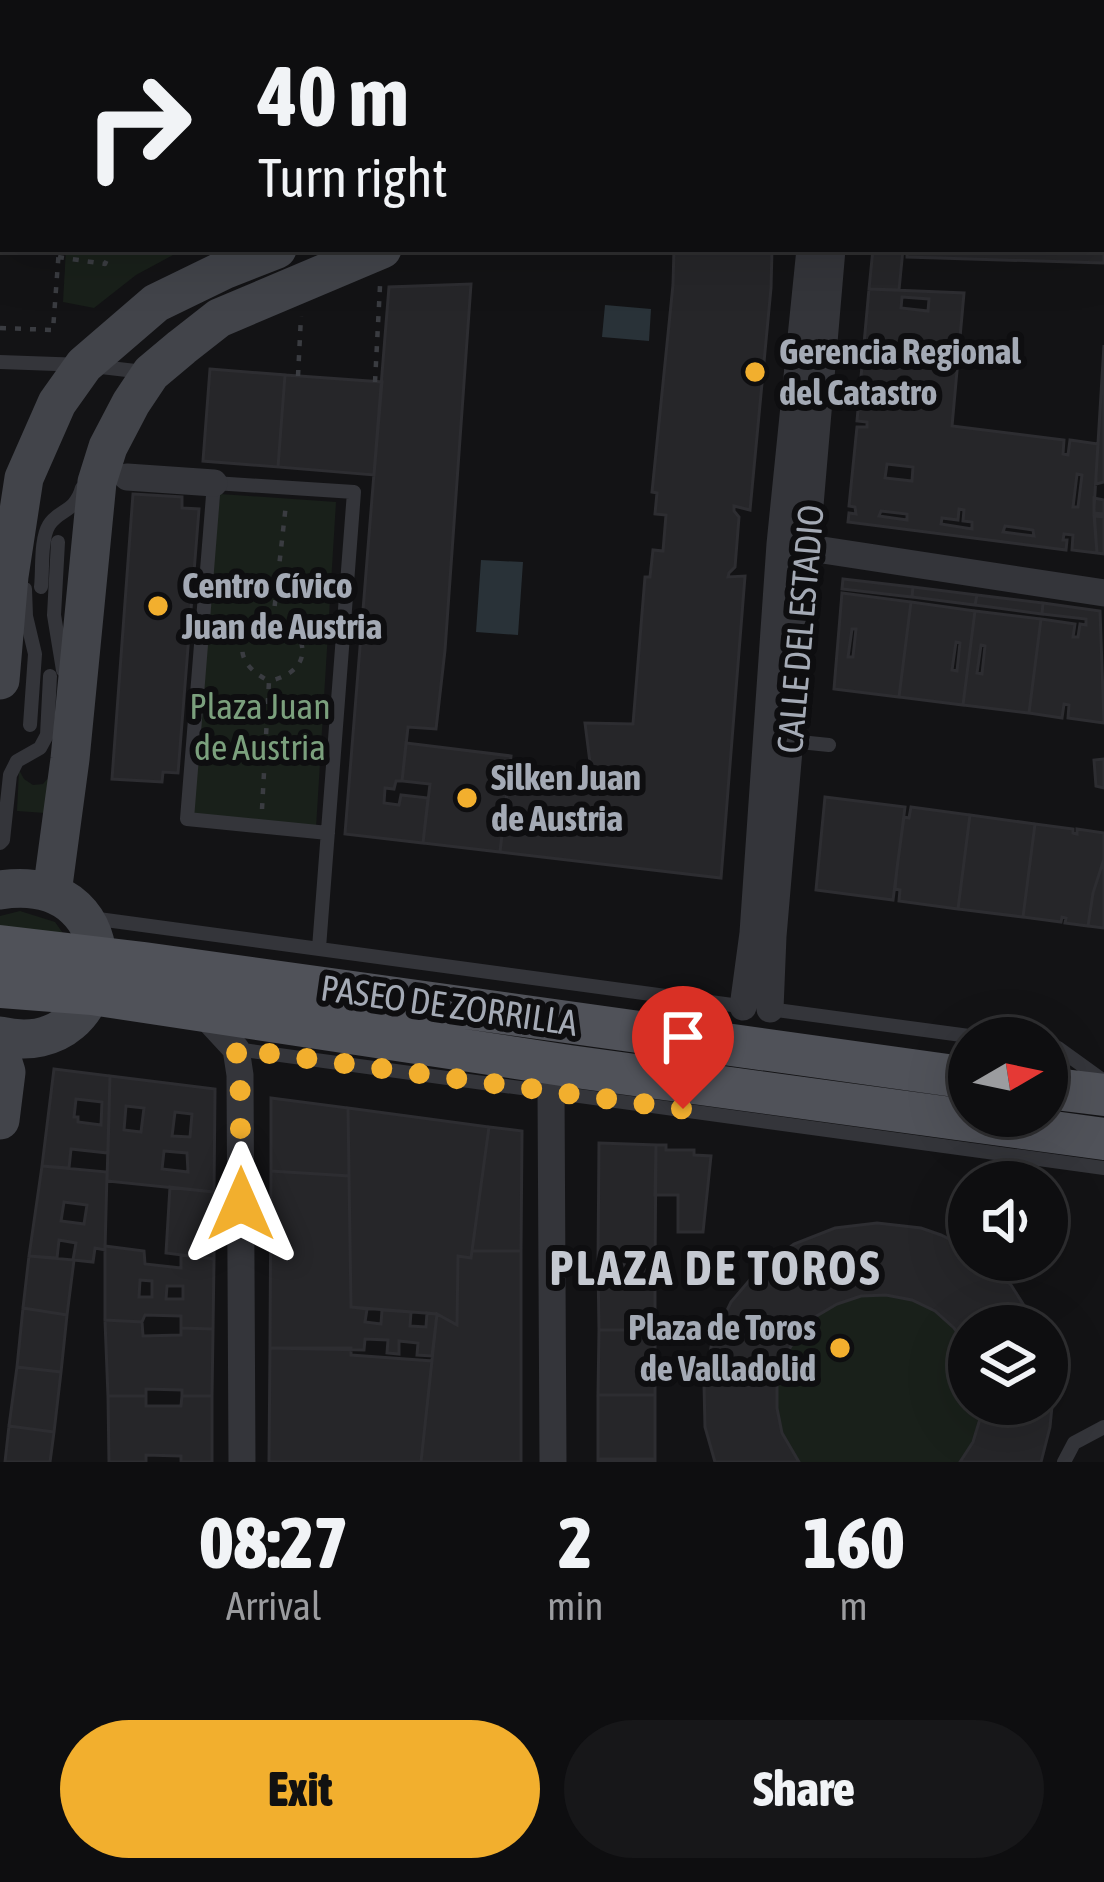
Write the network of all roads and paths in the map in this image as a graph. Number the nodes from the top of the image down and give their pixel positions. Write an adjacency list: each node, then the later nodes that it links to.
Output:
1 (111, 252): 5 (path)
2 (269, 252): 10 (main road)
3 (810, 252): 19 (street, CALLE DEL ESTADIO)
4 (832, 252): 19 (street, CALLE DEL ESTADIO)
5 (58, 253): 8 (path)
6 (381, 266): 11 (main road); 13 (path)
7 (301, 310): 12 (path)
8 (0, 328)
9 (0, 362): 10 (lane)
10 (84, 365): 11 (lane); 14 (main road)
11 (151, 373): 20 (lane); 29 (main road)
12 (298, 376)
13 (374, 382)
14 (39, 441): 24 (main road); 26 (lane)
15 (127, 477): 16 (street)
16 (214, 483): 17 (lane); 30 (lane)
17 (288, 488): 22 (path); 31 (lane)
18 (58, 542): 29 (lane)
19 (794, 545): 21 (street); 27 (street, CALLE DEL ESTADIO); 39 (street, CALLE DEL ESTADIO)
20 (41, 587)
21 (1104, 592)
22 (273, 621): 25 (path); 25 (path)
23 (50, 676): 32 (lane)
24 (0, 680)
25 (269, 681): 30 (path)
26 (30, 725)
27 (790, 741): 28 (lane); 39 (street, CALLE DEL ESTADIO)
28 (829, 745)
29 (70, 759): 34 (main road)
30 (261, 826): 31 (lane)
31 (328, 833): 36 (lane)
32 (0, 843)
33 (0, 890): 34 (main road)
34 (68, 905): 36 (lane); 37 (main road)
35 (0, 946): 37 (main road, PASEO DE ZORRILLA)
36 (319, 948): 39 (lane)
37 (95, 976): 38 (main road, PASEO DE ZORRILLA); 40 (main road, PASEO DE ZORRILLA); 43 (main road); 45 (main road, PASEO DE ZORRILLA)
38 (0, 987)
39 (757, 1008): 41 (lane)
40 (200, 1010): 42 (street); 46 (main road, PASEO DE ZORRILLA)
41 (948, 1033)
42 (236, 1049): 46 (lane); 56 (street)
43 (10, 1050): 51 (main road)
44 (1068, 1055): 47 (lane)
45 (948, 1076)
46 (560, 1078): 50 (main road, PASEO DE ZORRILLA); 52 (lane); 57 (street)
47 (1104, 1081)
48 (1068, 1091): 49 (main road)
49 (1104, 1095)
50 (834, 1103): 52 (lane); 53 (main road, PASEO DE ZORRILLA)
51 (0, 1120)
52 (903, 1139): 54 (lane)
53 (1104, 1139)
54 (1104, 1168)
55 (1104, 1427): 58 (lane)
56 (242, 1462)
57 (553, 1462)
58 (1064, 1462)

